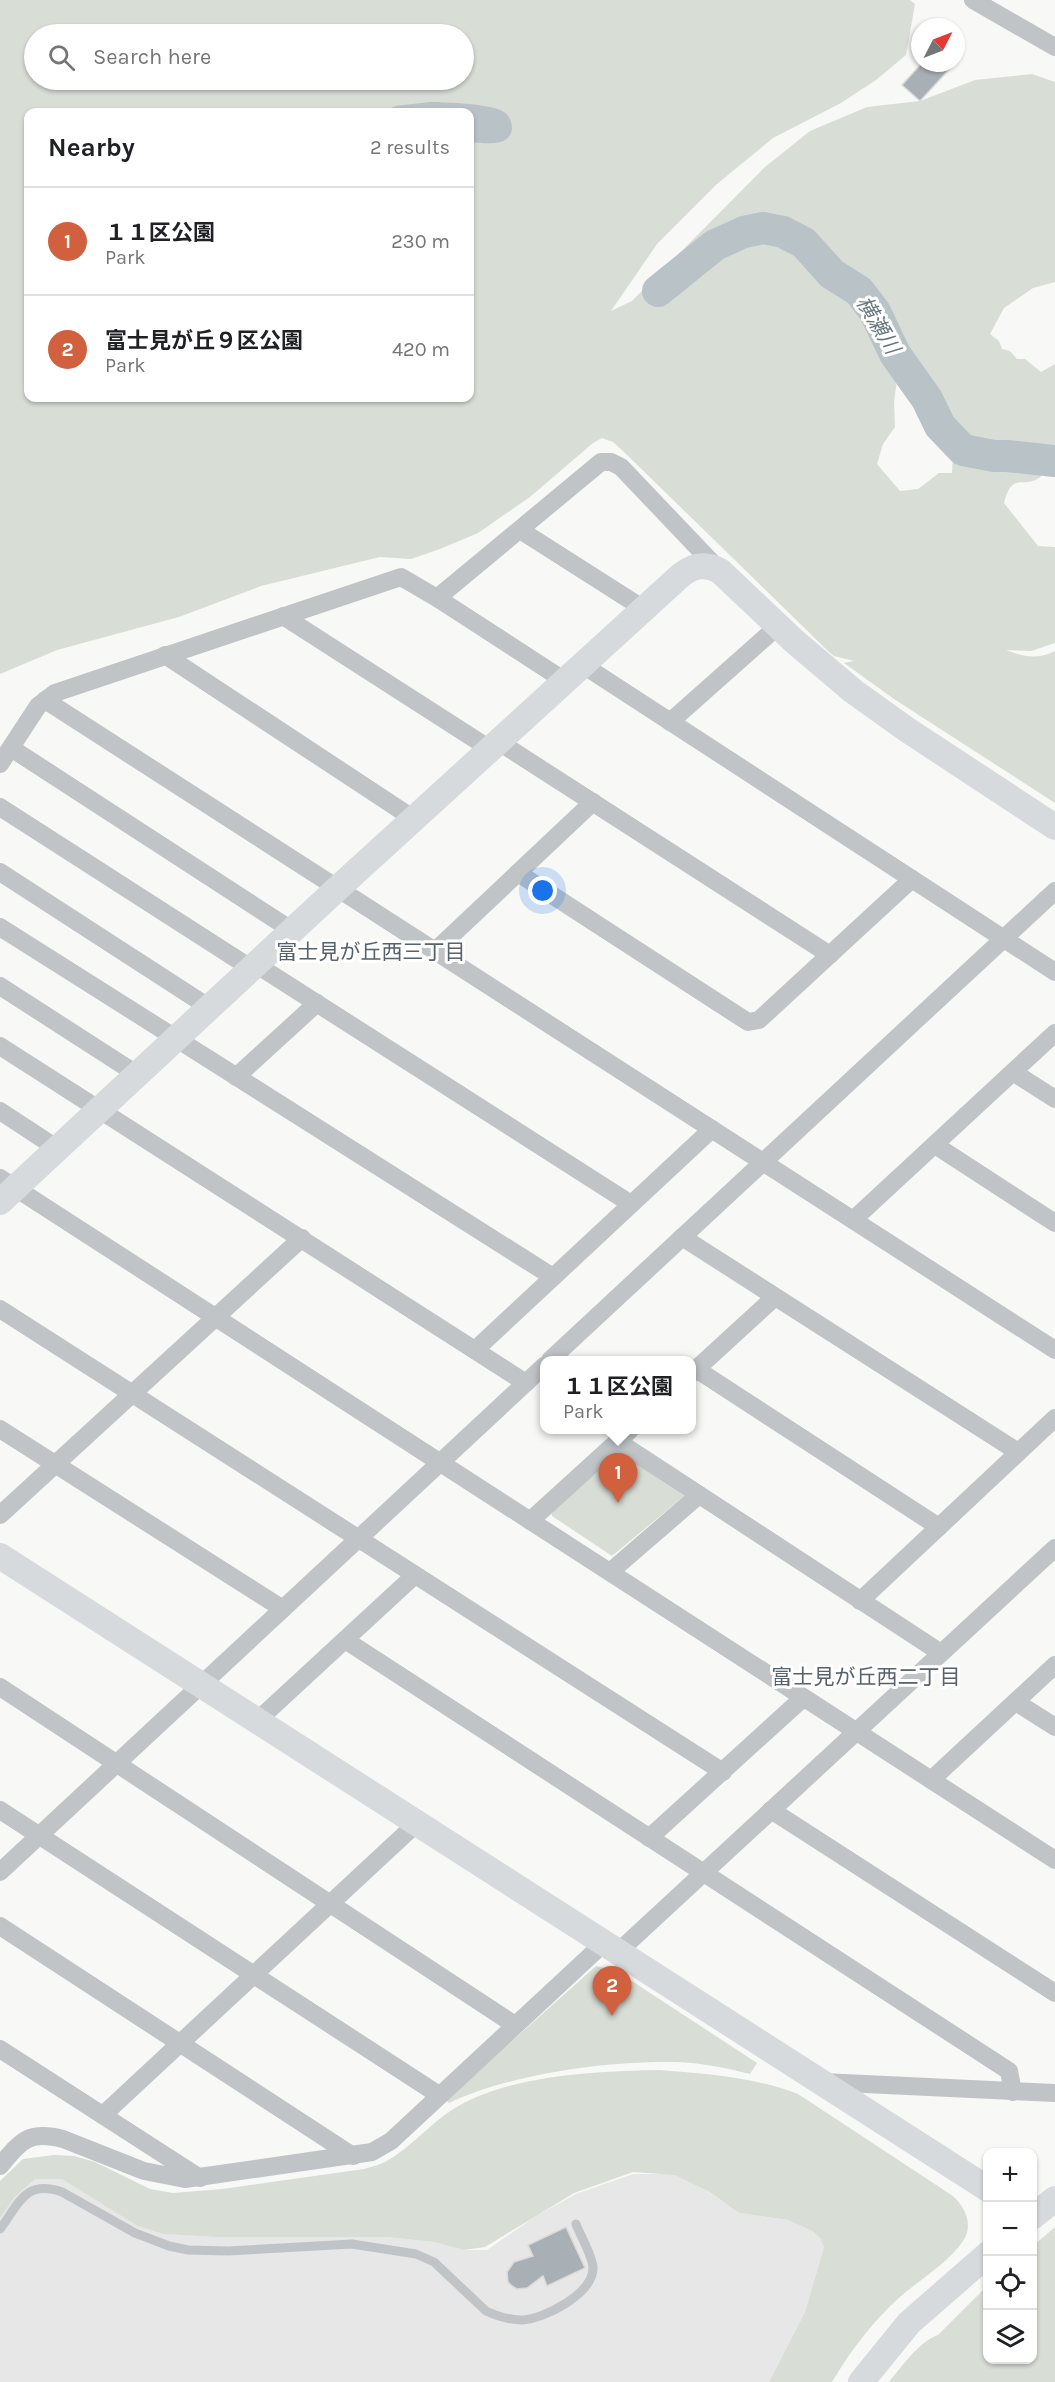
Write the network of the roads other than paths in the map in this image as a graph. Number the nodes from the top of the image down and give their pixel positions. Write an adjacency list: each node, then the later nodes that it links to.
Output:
1 (973, 0): 2 (street)
2 (1055, 47)
3 (520, 530): 4 (street); 5 (street); 6 (street)
4 (723, 574): 6 (street); 8 (street)
5 (437, 598): 7 (street); 10 (street)
6 (644, 609): 10 (street)
7 (284, 616): 9 (street); 13 (street)
8 (778, 626): 12 (street); 19 (street)
9 (165, 655): 11 (street); 18 (street)
10 (574, 673): 12 (street); 13 (street)
11 (45, 700): 14 (street); 23 (street)
12 (670, 722): 22 (street)
13 (495, 746): 16 (street); 18 (street)
14 (11, 748): 15 (street); 26 (street)
15 (0, 764)
16 (593, 802): 21 (street); 29 (street)
17 (0, 807): 30 (street)
18 (414, 819): 23 (street)
19 (1055, 827)
20 (0, 872): 34 (street)
21 (518, 873): 28 (street); 29 (street)
22 (912, 879): 27 (street); 29 (street)
23 (338, 888): 26 (street); 28 (street)
24 (1055, 891): 27 (street)
25 (0, 927): 36 (street)
26 (293, 931): 30 (street)
27 (1004, 939): 31 (street); 47 (street)
28 (435, 951): 44 (street)
29 (830, 955)
30 (255, 967): 33 (street); 34 (street)
31 (1055, 972)
32 (0, 986): 39 (street)
33 (317, 1003): 40 (street); 49 (street)
34 (210, 1008): 36 (street)
35 (1055, 1033): 38 (street)
36 (176, 1040): 39 (street); 40 (street)
37 (0, 1046): 42 (street)
38 (1013, 1072): 41 (street); 45 (street)
39 (138, 1075): 42 (street)
40 (236, 1077): 54 (street)
41 (1055, 1099)
42 (100, 1110): 46 (street); 53 (street)
43 (0, 1111): 46 (street)
44 (712, 1129): 47 (street); 49 (street)
45 (934, 1145): 50 (street); 51 (street)
46 (58, 1149): 48 (street)
47 (763, 1162): 50 (street); 52 (street)
48 (5, 1190): 57 (street)
49 (631, 1204): 54 (street)
50 (853, 1220): 59 (street)
51 (1055, 1223)
52 (682, 1237): 55 (street); 60 (street)
53 (302, 1238): 57 (street); 58 (street)
54 (553, 1277): 58 (street)
55 (775, 1297): 61 (street); 69 (street)
56 (0, 1309): 65 (street)
57 (215, 1317): 65 (street); 70 (street)
58 (475, 1350): 64 (street)
59 (1055, 1350)
60 (554, 1356)
61 (696, 1369)
62 (540, 1370): 64 (street)
63 (696, 1372): 75 (street)
64 (526, 1383): 70 (street)
65 (132, 1394): 71 (street); 76 (street)
66 (1055, 1418): 69 (street)
67 (0, 1429): 71 (street)
68 (623, 1435): 72 (street); 74 (street)
69 (1018, 1452): 75 (street)
70 (440, 1463): 74 (street); 76 (street)
71 (55, 1464): 73 (street); 82 (street)
72 (699, 1494): 79 (street); 81 (street)
73 (0, 1515)
74 (530, 1521): 79 (street)
75 (939, 1527): 81 (street)
76 (358, 1539): 80 (street); 82 (street)
77 (1055, 1548): 84 (street)
78 (0, 1556): 86 (street)
79 (610, 1572): 88 (street)
80 (415, 1575): 83 (street); 94 (street)
81 (860, 1601): 84 (street)
82 (283, 1609): 86 (street)
83 (345, 1640): 90 (street); 100 (street)
84 (941, 1653): 92 (street)
85 (1055, 1665): 89 (street)
86 (202, 1685): 90 (street); 93 (street)
87 (0, 1687): 93 (street)
88 (803, 1698): 92 (street); 94 (street)
89 (1016, 1702): 91 (street); 95 (street)
90 (257, 1720): 98 (street)
91 (1055, 1727)
92 (856, 1732): 95 (street); 97 (street)
93 (117, 1764): 99 (street); 104 (street)
94 (723, 1772): 100 (street)
95 (931, 1780): 101 (street)
96 (0, 1810): 99 (street)
97 (771, 1810): 103 (street); 108 (street)
98 (417, 1823): 104 (street); 106 (street)
99 (40, 1836): 102 (street); 107 (street)
100 (649, 1838): 103 (street)
101 (1055, 1860)
102 (0, 1872)
103 (703, 1873): 106 (street); 114 (street)
104 (331, 1904): 107 (street); 109 (street)
105 (0, 1926): 110 (street)
106 (611, 1948): 109 (street); 112 (street)
107 (255, 1976): 110 (street); 115 (street)
108 (1055, 1993)
109 (515, 2025): 115 (street)
110 (180, 2043): 116 (street); 117 (street)
111 (0, 2049): 116 (street)
112 (821, 2082): 114 (street); 120 (street)
113 (1050, 2089): 114 (street)
114 (1013, 2092)
115 (439, 2096): 117 (street)
116 (103, 2115): 119 (street)
117 (353, 2156): 119 (street)
118 (0, 2166): 119 (street)
119 (200, 2178)
120 (983, 2186)
121 (1055, 2199): 122 (street)
122 (1037, 2213)
123 (576, 2224): 124 (lane)
124 (0, 2229)
125 (985, 2256): 126 (street)
126 (861, 2382)

